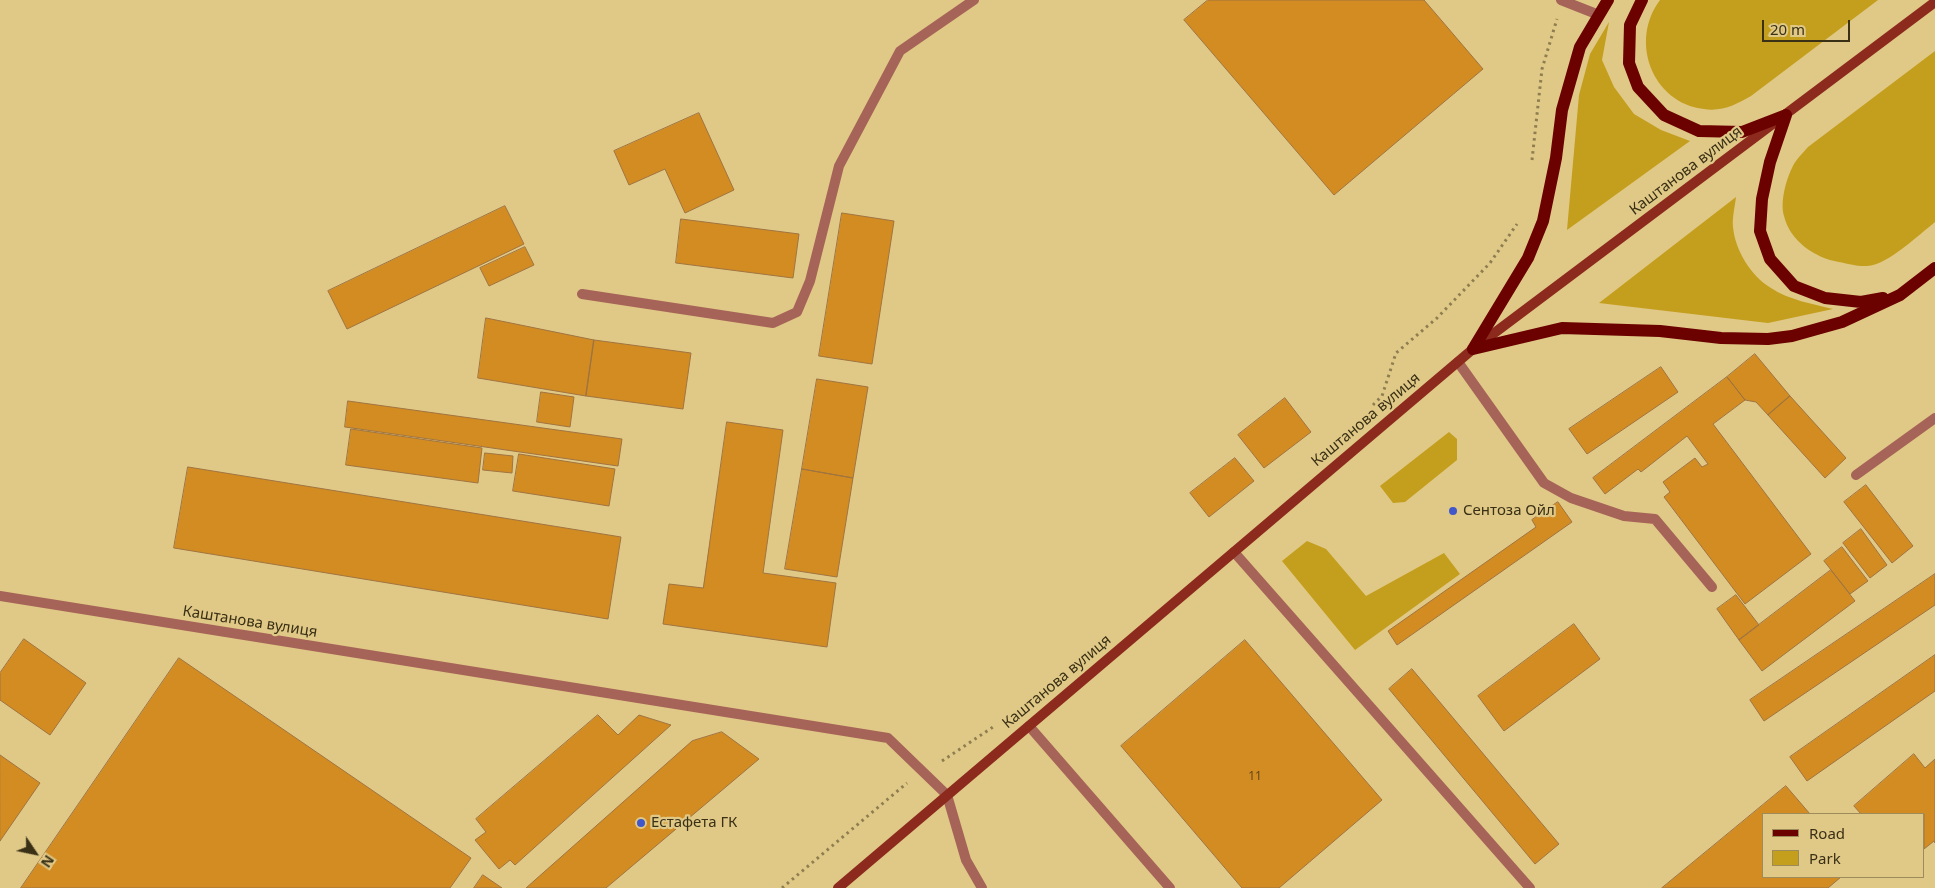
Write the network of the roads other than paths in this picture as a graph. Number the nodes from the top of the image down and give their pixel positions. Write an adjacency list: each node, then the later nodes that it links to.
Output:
1 (974, 0): 9 (lane)
2 (1608, 0): 6 (main road)
3 (1642, 0): 7 (main road)
4 (1564, 1): 6 (lane)
5 (1935, 2): 7 (street, Каштанова вулиця)
6 (1599, 15): 11 (main road)
7 (1786, 115): 10 (main road); 11 (street, Каштанова вулиця)
8 (1935, 268): 10 (main road)
9 (582, 294)
10 (1900, 295): 11 (main road)
11 (1473, 349): 12 (street, Каштанова вулиця)
12 (1458, 362): 15 (street, Каштанова вулиця); 16 (lane)
13 (1935, 418): 14 (lane)
14 (1856, 475)
15 (1234, 552): 18 (street, Каштанова вулиця); 23 (lane)
16 (1712, 587)
17 (0, 596): 19 (lane, Каштанова вулиця)
18 (1029, 726): 19 (street, Каштанова вулиця); 22 (lane)
19 (948, 795): 20 (street, Каштанова вулиця); 21 (lane)
20 (838, 888)
21 (982, 888)
22 (1170, 888)
23 (1530, 888)

